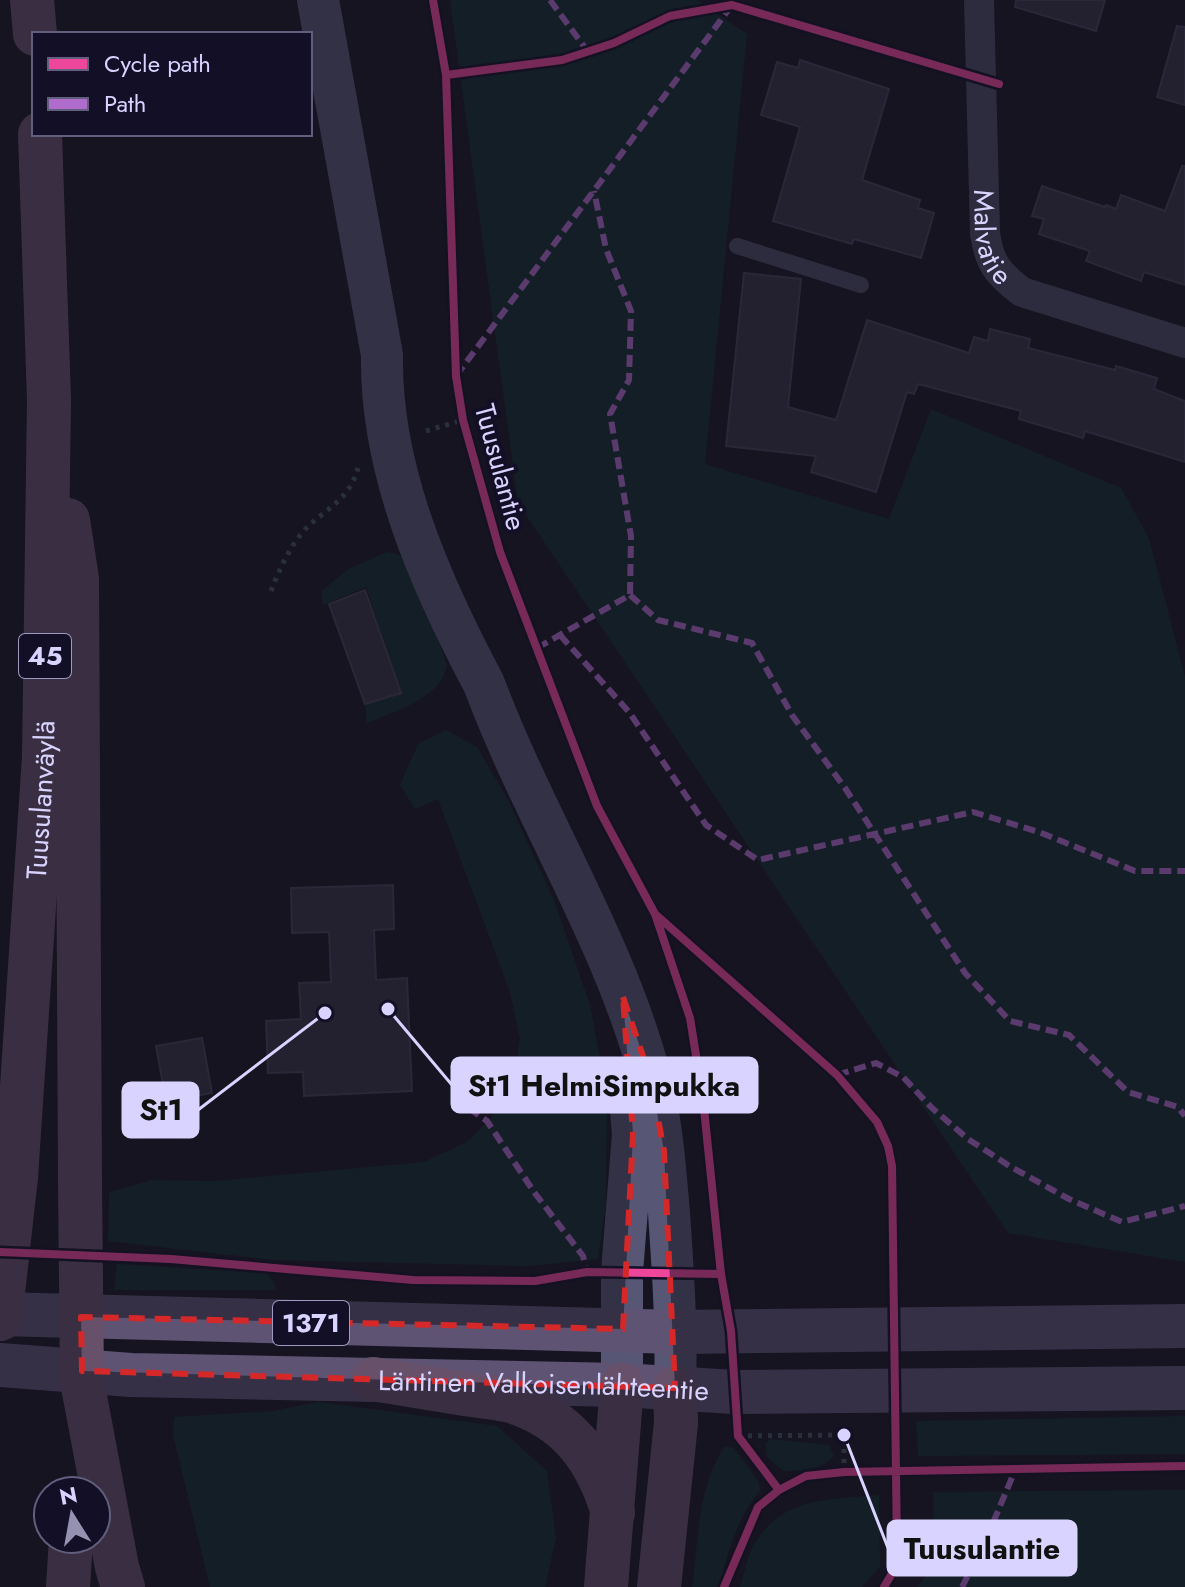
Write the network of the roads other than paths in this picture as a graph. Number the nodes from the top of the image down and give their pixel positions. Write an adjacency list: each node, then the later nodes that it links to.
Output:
1 (32, 0): 4 (highway)
2 (318, 0): 10 (main road)
3 (979, 0): 8 (street, Malvatie)
4 (35, 32)
5 (40, 136): 9 (highway, Tuusulanväylä / 45)
6 (737, 246): 7 (lane)
7 (861, 285)
8 (1185, 343)
9 (49, 400): 11 (highway, Tuusulanväylä / 45, bridge); 20 (highway, bridge)
10 (623, 997): 13 (main road); 14 (main road)
11 (0, 1316): 13 (main road, Läntinen Valkoisenlähteentie / 1371)
12 (1185, 1326): 14 (main road, Läntinen Valkoisenlähteentie)
13 (623, 1329): 14 (main road, Läntinen Valkoisenlähteentie); 17 (main road)
14 (677, 1332): 18 (main road)
15 (0, 1365): 16 (main road, Läntinen Valkoisenlähteentie / 1371)
16 (373, 1379): 17 (main road, Läntinen Valkoisenlähteentie / 1371); 21 (highway)
17 (622, 1385): 18 (main road, Läntinen Valkoisenlähteentie / 1371); 21 (highway)
18 (675, 1388): 19 (main road, Läntinen Valkoisenlähteentie); 26 (highway)
19 (1185, 1388)
20 (82, 1472): 24 (highway)
21 (613, 1513): 25 (highway)
22 (70, 1555): 23 (highway)
23 (68, 1587)
24 (123, 1587)
25 (606, 1587)
26 (659, 1587)

